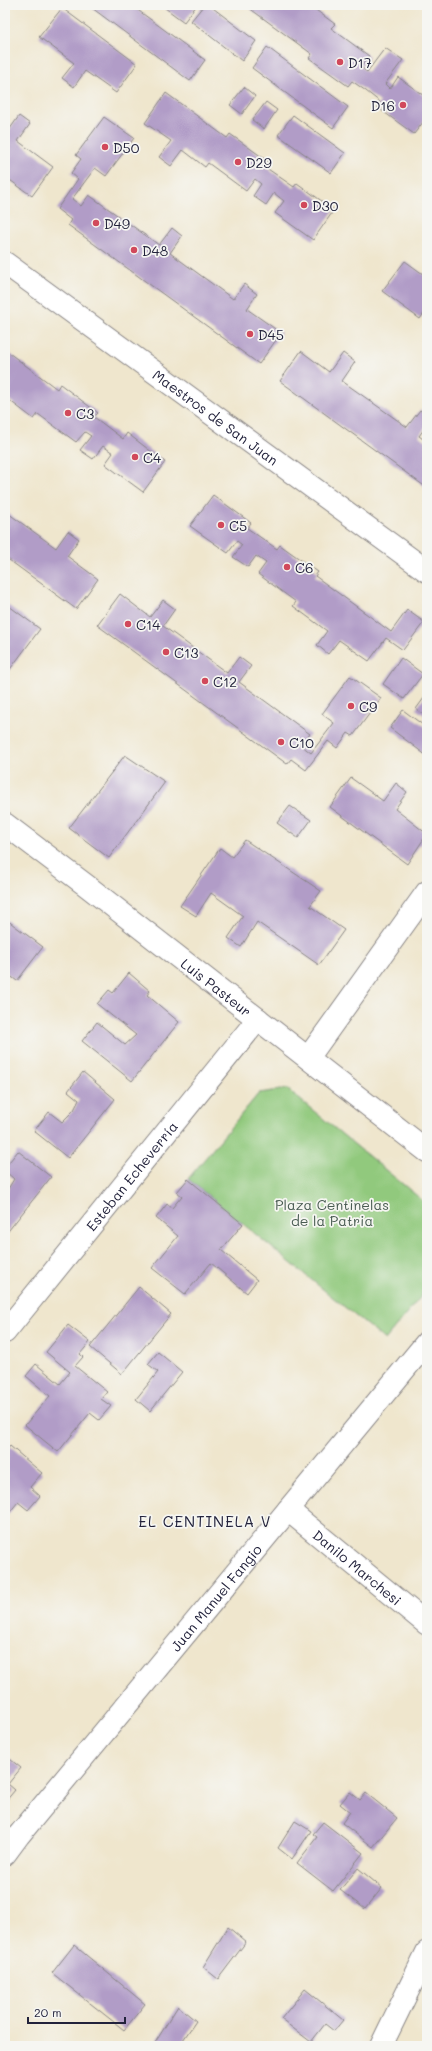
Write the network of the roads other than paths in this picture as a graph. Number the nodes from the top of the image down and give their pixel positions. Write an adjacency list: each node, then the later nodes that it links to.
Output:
1 (5, 263): 2 (street, Maestros de San Juan)
2 (427, 571)
3 (5, 824): 5 (street, Luis Pasteur)
4 (427, 892): 6 (street)
5 (258, 1019): 6 (street, Luis Pasteur); 8 (street, Esteban Echeverría)
6 (308, 1058): 7 (street, Luis Pasteur)
7 (427, 1151)
8 (5, 1332)
9 (427, 1342): 10 (street, Juan Manuel Fangio)
10 (288, 1510): 11 (street, Danilo Marchesi); 12 (street, Juan Manuel Fangio)
11 (427, 1624)
12 (5, 1854)
13 (427, 1952): 14 (street)
14 (381, 2046)

